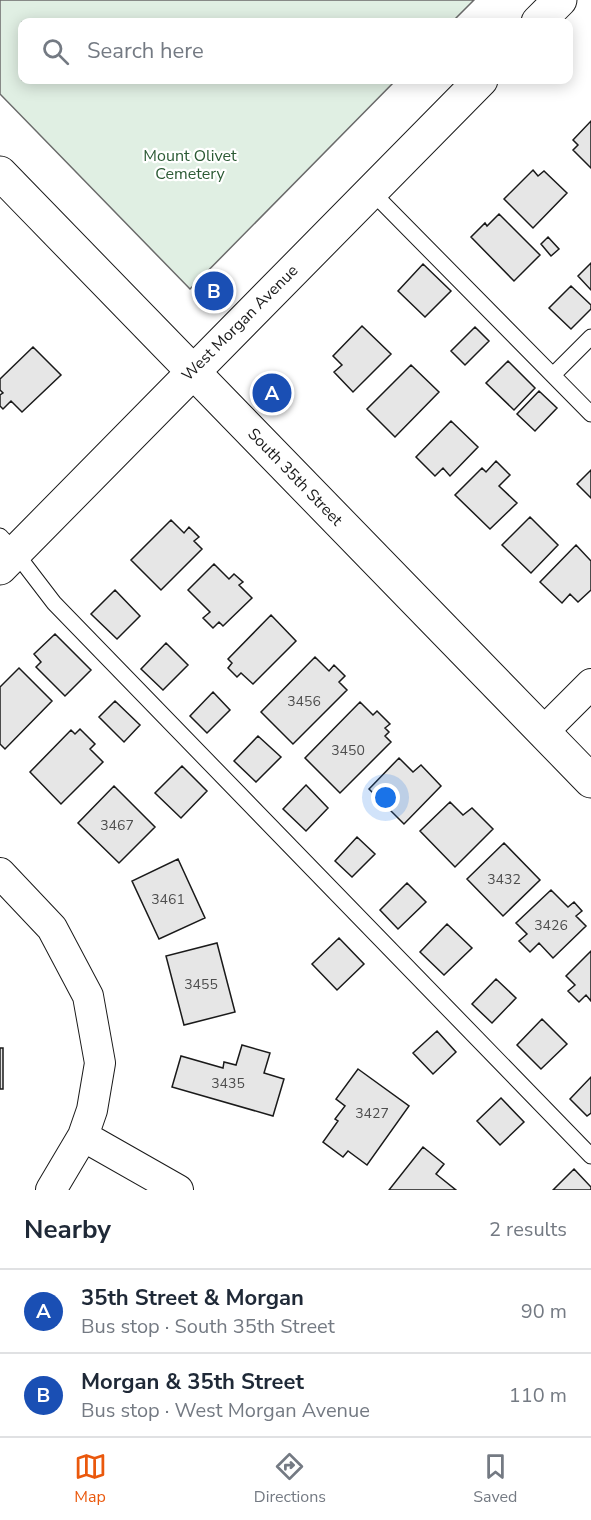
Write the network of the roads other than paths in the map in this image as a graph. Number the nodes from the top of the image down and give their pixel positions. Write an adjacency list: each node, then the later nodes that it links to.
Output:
1 (560, 0): 2 (main road)
2 (542, 18)
3 (477, 84): 5 (main road, West Morgan Avenue)
4 (0, 173): 7 (main road, South 35th Street)
5 (371, 191): 7 (main road, West Morgan Avenue); 8 (lane)
6 (591, 337): 8 (lane)
7 (192, 371): 10 (main road, West Morgan Avenue); 12 (main road, South 35th Street)
8 (553, 375): 9 (lane)
9 (591, 414)
10 (5, 552): 16 (lane)
11 (591, 684): 12 (street)
12 (543, 732): 13 (main road, South 35th Street)
13 (591, 781)
14 (0, 873): 15 (street)
15 (83, 1136): 17 (street); 18 (street)
16 (591, 1156)
17 (51, 1190)
18 (178, 1190)

